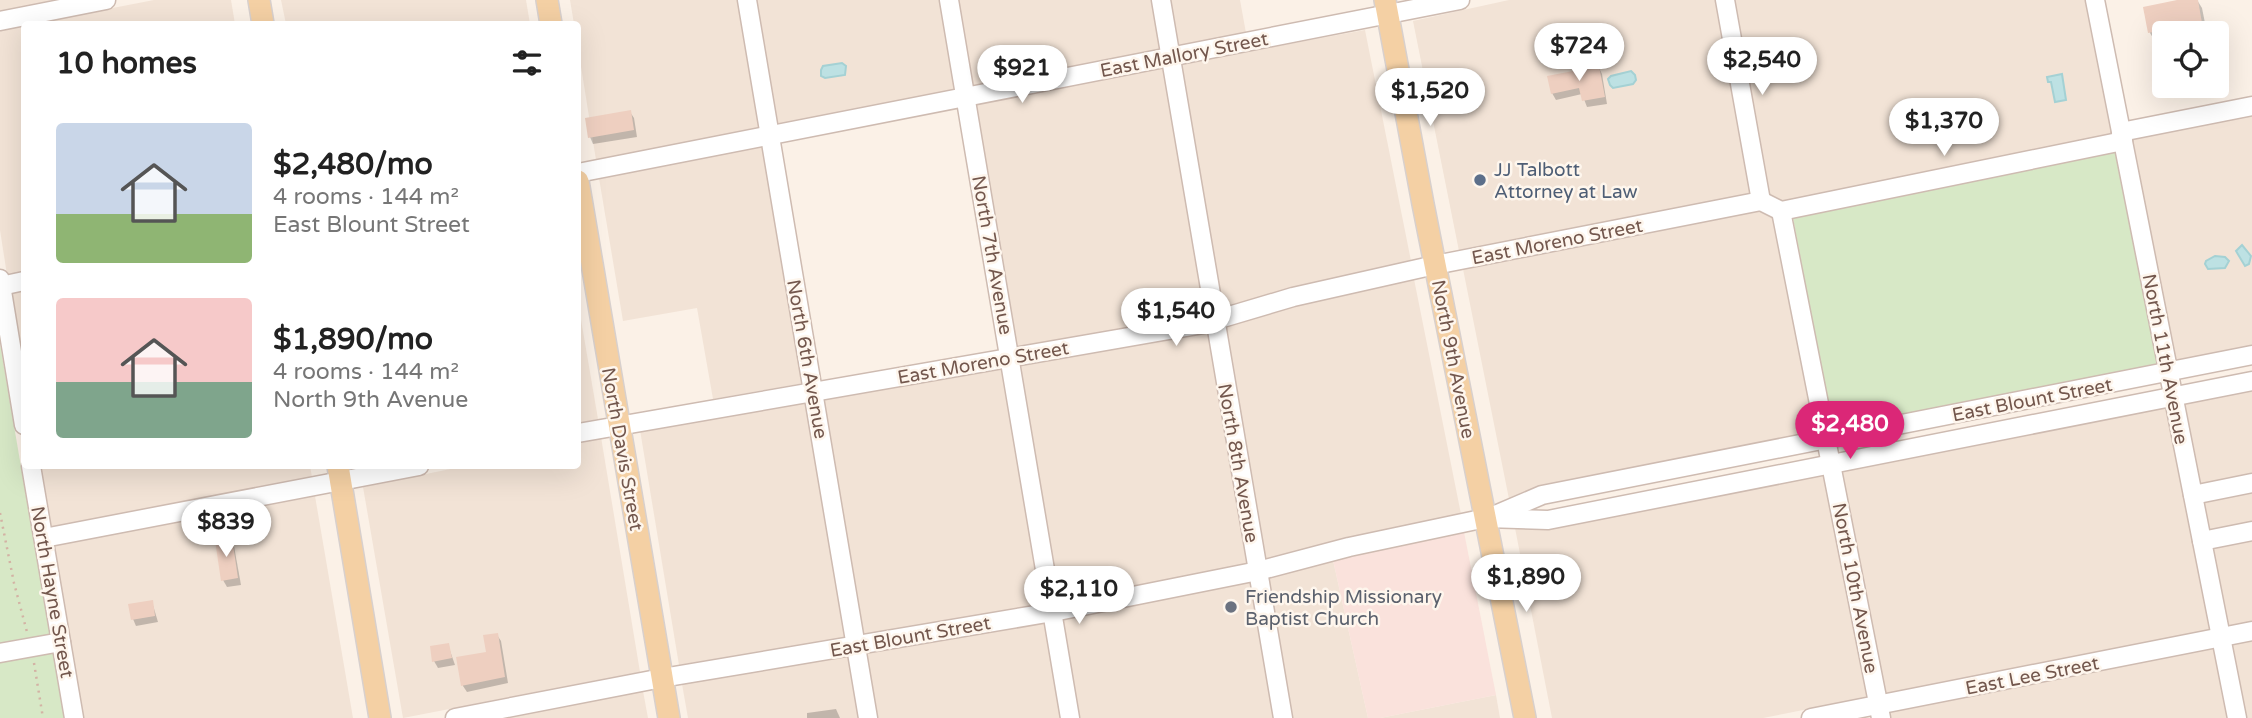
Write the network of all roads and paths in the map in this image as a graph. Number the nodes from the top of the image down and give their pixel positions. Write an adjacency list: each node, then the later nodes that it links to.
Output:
1 (106, 0): 11 (street)
2 (259, 0): 12 (main road)
3 (547, 0): 13 (main road)
4 (747, 0): 17 (street, North 6th Avenue)
5 (949, 0): 15 (street, North 7th Avenue)
6 (1161, 0): 14 (street, North 8th Avenue)
7 (1460, 0): 10 (street, East Mallory Street)
8 (1725, 0): 21 (street)
9 (2095, 0): 18 (street, North 11th Avenue)
10 (1392, 5): 14 (street, East Mallory Street); 23 (main road, North 9th Avenue)
11 (0, 21)
12 (262, 21)
13 (550, 21)
14 (1171, 57): 15 (street, East Mallory Street); 26 (street, North 8th Avenue)
15 (966, 97): 17 (street, East Mallory Street); 28 (street, North 7th Avenue)
16 (2252, 106): 18 (street)
17 (770, 135): 19 (street, East Mallory Street); 31 (street, North 6th Avenue)
18 (2122, 136): 22 (street); 29 (street, North 11th Avenue)
19 (581, 172)
20 (581, 199): 34 (main road, North Davis Street)
21 (1761, 201): 22 (street); 23 (street, East Moreno Street)
22 (1781, 211): 36 (street, North 10th Avenue)
23 (1435, 265): 26 (street, East Moreno Street); 44 (main road, North 9th Avenue)
24 (21, 281): 25 (street)
25 (1, 283): 33 (street)
26 (1215, 322): 28 (street, East Moreno Street); 48 (street, North 8th Avenue)
27 (2252, 355): 29 (street, East Blount Street)
28 (1010, 358): 31 (street, East Moreno Street); 49 (street, North 7th Avenue)
29 (2170, 372): 32 (street, North 11th Avenue); 36 (street, East Blount Street)
30 (2252, 381): 32 (street, East Blount Street)
31 (813, 391): 34 (street, East Moreno Street); 53 (street, North 6th Avenue)
32 (2173, 396): 37 (street, East Blount Street); 42 (street, North 11th Avenue)
33 (21, 406)
34 (619, 424): 35 (street, East Moreno Street); 56 (main road, North Davis Street)
35 (581, 432)
36 (1826, 439): 37 (street, North 10th Avenue); 44 (street, East Blount Street)
37 (1831, 464): 44 (street, East Blount Street); 57 (street, North 10th Avenue)
38 (32, 469): 46 (street, North Hayne Street)
39 (389, 469): 40 (street)
40 (339, 474): 46 (street); 60 (main road)
41 (2252, 483): 42 (street)
42 (2193, 495): 47 (street, North 11th Avenue)
43 (0, 513): 54 (path)
44 (1486, 518): 48 (street, East Blount Street); 66 (main road, North 9th Avenue)
45 (2252, 531): 47 (street)
46 (44, 538): 52 (street, North Hayne Street)
47 (2202, 541): 51 (street, North 11th Avenue)
48 (1258, 571): 49 (street, East Blount Street); 65 (street, North 8th Avenue)
49 (1053, 612): 53 (street, East Blount Street); 64 (street, North 7th Avenue)
50 (2252, 631): 51 (street, East Lee Street)
51 (2221, 637): 57 (street, East Lee Street); 68 (street, North 11th Avenue)
52 (61, 642): 54 (street); 59 (street, North Hayne Street)
53 (856, 645): 56 (street, East Blount Street); 63 (street, North 6th Avenue)
54 (31, 648): 55 (street); 58 (path)
55 (0, 653)
56 (662, 678): 61 (street, East Blount Street); 62 (main road, North Davis Street)
57 (1880, 711): 67 (street, East Lee Street)
58 (43, 718)
59 (74, 718)
60 (380, 718)
61 (455, 718)
62 (668, 718)
63 (869, 718)
64 (1070, 718)
65 (1283, 718)
66 (1525, 718)
67 (1811, 718)
68 (2237, 718)

